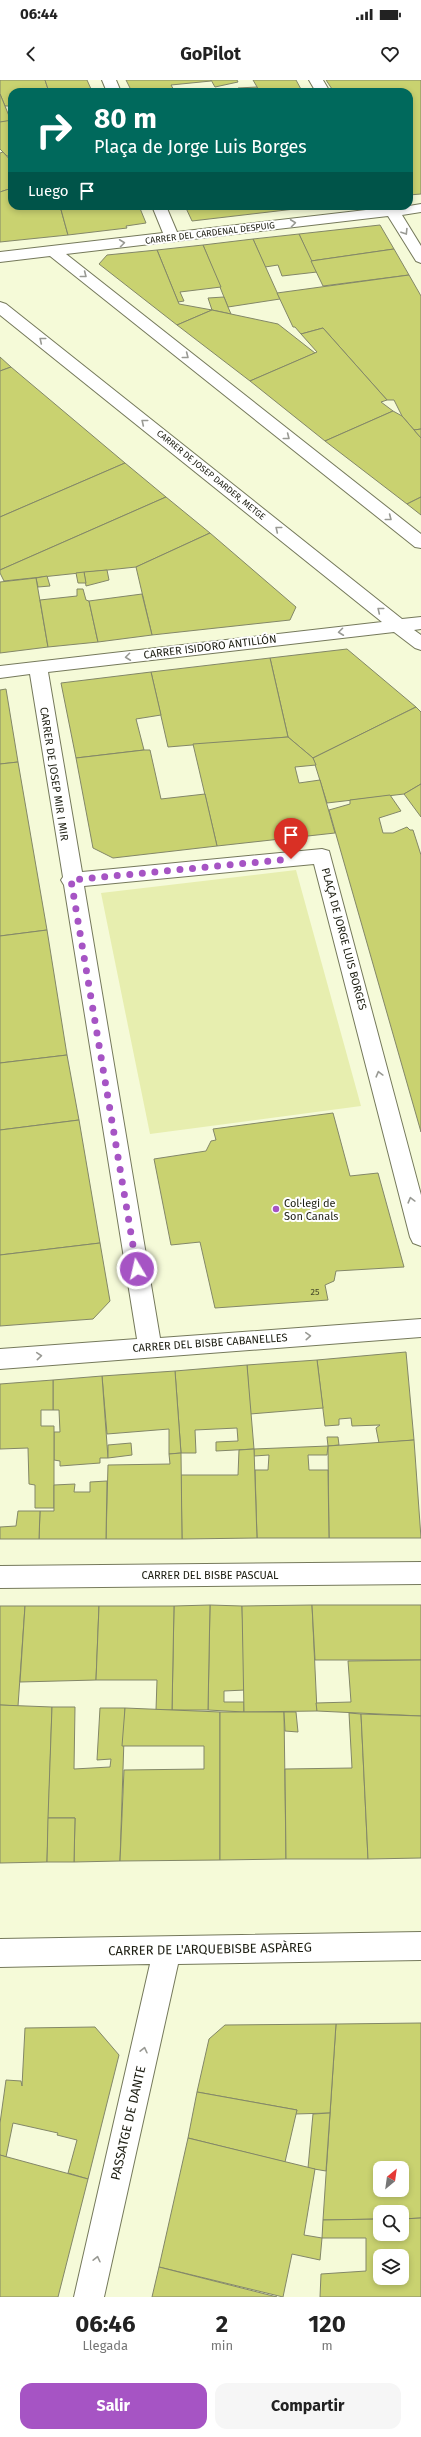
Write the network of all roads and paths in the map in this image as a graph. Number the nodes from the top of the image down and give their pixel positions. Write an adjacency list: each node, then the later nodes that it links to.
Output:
1 (161, 210): 4 (street)
2 (382, 210): 4 (street, CARRER DEL CARDENAL DESPUIG, one-way to 2)
3 (391, 210): 7 (street, one-way to 7)
4 (172, 237): 5 (street, CARRER DEL CARDENAL DESPUIG, one-way to 4)
5 (53, 251): 6 (street, CARRER DEL CARDENAL DESPUIG); 9 (street, one-way to 9)
6 (0, 257)
7 (421, 258)
8 (0, 307): 11 (street, CARRER DE JOSEP DARDER, METGE, one-way to 8)
9 (421, 544)
10 (421, 623): 11 (street, CARRER ISIDORO ANTILLÓN)
11 (399, 625): 12 (street, CARRER DE JOSEP DARDER, METGE); 13 (street, CARRER ISIDORO ANTILLÓN, one-way to 13)
12 (421, 644)
13 (38, 668): 14 (street, CARRER ISIDORO ANTILLÓN); 15 (street, CARRER DE JOSEP MIR I MIR)
14 (0, 672)
15 (71, 880): 16 (street, PLAÇA DE JORGE LUIS BORGES, one-way to 15); 18 (street)
16 (421, 1237)
17 (421, 1328): 18 (street, CARRER DEL BISBE CABANELLES, one-way to 17)
18 (150, 1347): 19 (street, CARRER DEL BISBE CABANELLES, one-way to 18)
19 (0, 1359)
20 (421, 1573): 21 (street, CARRER DEL BISBE PASCUAL)
21 (0, 1577)
22 (421, 1946): 23 (street, CARRER DE L'ARQUEBISBE ASPÀREG)
23 (167, 1950): 24 (street, CARRER DE L'ARQUEBISBE ASPÀREG); 25 (street, PASSATGE DE DANTE, one-way to 23)
24 (0, 1953)
25 (88, 2297)

